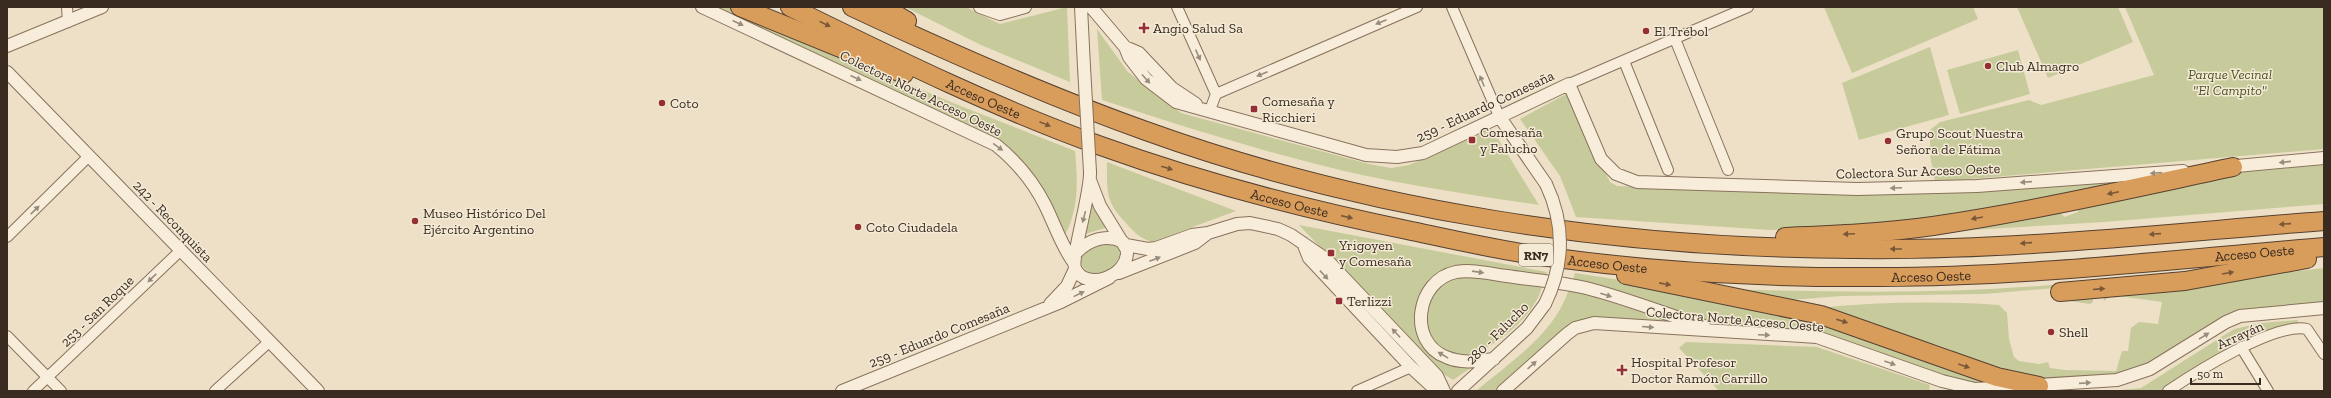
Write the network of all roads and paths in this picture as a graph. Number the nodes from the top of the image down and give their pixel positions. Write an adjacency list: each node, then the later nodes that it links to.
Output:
1 (68, 7): 17 (street)
2 (102, 7): 17 (street)
3 (702, 7): 44 (street, Colectora Norte Acceso Oeste, one-way to 44)
4 (740, 7): 25 (highway)
5 (790, 7): 25 (highway, Acceso Oeste / RN7, one-way to 25)
6 (852, 7): 21 (highway, Acceso Oeste / RN7)
7 (883, 7): 21 (highway)
8 (980, 7): 9 (street)
9 (1025, 7)
10 (1082, 7): 33 (street, bridge)
11 (1092, 7): 26 (street, 259 - Eduardo Comesaña)
12 (1177, 7): 24 (street, one-way to 24)
13 (1417, 7): 24 (street, one-way to 24)
14 (1452, 7): 27 (street, 280 - Falucho, one-way to 14)
15 (1748, 7): 16 (street, 259 - Eduardo Comesaña)
16 (1726, 11): 18 (street, 259 - Eduardo Comesaña)
17 (68, 22): 19 (street)
18 (1675, 39): 20 (street, 259 - Eduardo Comesaña); 32 (street)
19 (7, 46)
20 (1624, 61): 23 (street, 259 - Eduardo Comesaña); 31 (street)
21 (980, 65): 37 (highway, Acceso Oeste / RN7)
22 (7, 72): 28 (street, 242 - Reconquista)
23 (1569, 84): 27 (street, 259 - Eduardo Comesaña); 30 (street, Colectora Sur Acceso Oeste, one-way to 23)
24 (1216, 94): 26 (street)
25 (1007, 109): 43 (highway, Acceso Oeste / RN7, one-way to 43)
26 (1206, 109): 27 (street, 259 - Eduardo Comesaña)
27 (1498, 116): 54 (street, 280 - Falucho, bridge)
28 (89, 156): 36 (street, one-way to 28); 41 (street, 242 - Reconquista)
29 (2324, 158): 30 (street, Colectora Sur Acceso Oeste, one-way to 30)
30 (2233, 167): 37 (highway, one-way to 37)
31 (1668, 170)
32 (1728, 170)
33 (1090, 176): 39 (street); 44 (street, one-way to 44)
34 (2324, 221): 37 (highway, Acceso Oeste / RN7, one-way to 37)
35 (1208, 233): 38 (street, 259 - Eduardo Comesaña); 39 (street, 259 - Eduardo Comesaña); 45 (street, 259 - Eduardo Comesaña, one-way to 35)
36 (7, 237)
37 (1670, 241)
38 (1303, 243): 55 (street, one-way to 55); 66 (street, 259 - Eduardo Comesaña, one-way to 38)
39 (1124, 244): 44 (street); 45 (street)
40 (2324, 247): 43 (highway, Acceso Oeste / RN7)
41 (180, 251): 51 (street, 242 - Reconquista); 56 (street, 253 - San Roque, one-way to 56)
42 (2324, 256): 46 (highway, one-way to 42)
43 (1545, 257): 57 (highway, one-way to 57)
44 (1075, 262): 45 (street); 47 (street, 259 - Eduardo Comesaña)
45 (1114, 275): 47 (street, 259 - Eduardo Comesaña, one-way to 45)
46 (2060, 292)
47 (1048, 306): 63 (street, 259 - Eduardo Comesaña)
48 (2324, 308): 57 (street, Colectora Norte Acceso Oeste, one-way to 48)
49 (1725, 333): 54 (street, one-way to 49); 57 (street, Colectora Norte Acceso Oeste, one-way to 57); 68 (street, Colectora Norte Acceso Oeste, one-way to 49)
50 (7, 336): 56 (street)
51 (269, 342): 61 (street); 62 (street, 242 - Reconquista)
52 (2241, 347): 53 (street, Arrayán); 58 (street, Arrayán); 70 (street)
53 (2324, 354)
54 (1494, 359): 67 (street, 280 - Falucho)
55 (1411, 367): 64 (street); 65 (street)
56 (48, 377): 59 (street, 253 - San Roque); 60 (street)
57 (2039, 386)
58 (2184, 387): 69 (street, Arrayán)
59 (33, 391)
60 (61, 391)
61 (215, 391)
62 (318, 391)
63 (842, 391)
64 (1357, 391)
65 (1437, 391)
66 (1444, 391)
67 (1458, 391)
68 (1503, 391)
69 (2168, 391)
70 (2268, 391)

